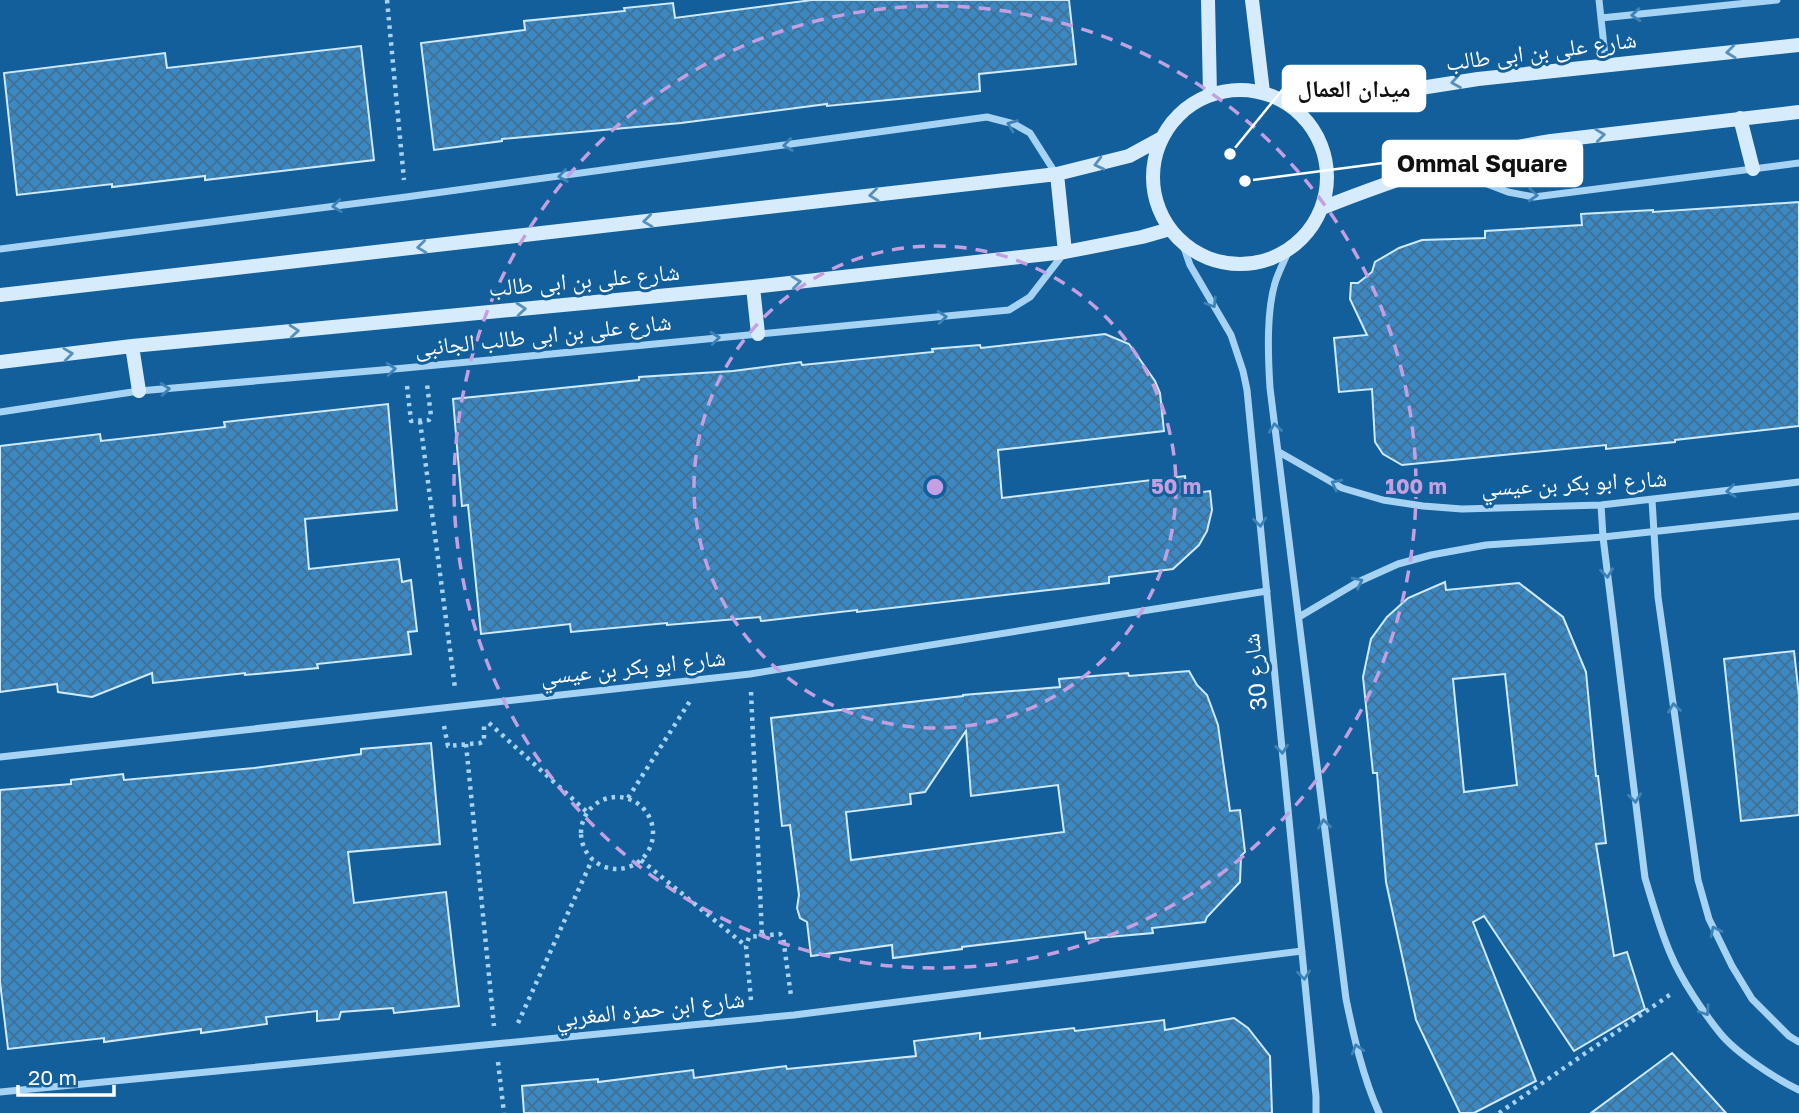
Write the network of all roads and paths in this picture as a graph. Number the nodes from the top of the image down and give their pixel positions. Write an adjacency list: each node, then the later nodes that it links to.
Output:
1 (387, 0): 19 (path)
2 (1208, 0): 10 (main road)
3 (1252, 0): 9 (main road)
4 (1599, 0): 6 (street)
5 (1777, 0): 6 (street, one-way to 6)
6 (1601, 18): 8 (street)
7 (1799, 45): 8 (main road, شارع على بن ابى طالب, one-way to 8)
8 (1606, 66): 11 (main road, شارع على بن ابى طالب, one-way to 11)
9 (1263, 92): 10 (main road); 11 (main road)
10 (1210, 94): 14 (main road)
11 (1287, 103): 20 (main road)
12 (1799, 112): 13 (main road)
13 (1740, 118): 15 (main road, one-way to 13); 17 (main road)
14 (1162, 138): 18 (main road, one-way to 18); 21 (main road)
15 (1447, 163): 17 (street, one-way to 17); 20 (main road)
16 (1799, 163): 17 (street)
17 (1753, 169)
18 (1056, 174): 19 (street, one-way to 19); 25 (main road); 27 (main road, one-way to 27)
19 (406, 197): 23 (street, one-way to 23)
20 (1322, 208): 24 (main road)
21 (1170, 229): 22 (main road); 25 (main road, شارع على بن ابى طالب)
22 (1182, 242): 24 (main road); 43 (street, شارع 30, one-way to 43)
23 (0, 249)
24 (1289, 250): 36 (street, one-way to 24)
25 (1065, 252): 26 (main road, شارع على بن ابى طالب, one-way to 25); 28 (street, شارع على بن ابى طالب الجانبى, one-way to 25)
26 (753, 287): 28 (main road); 29 (main road, شارع على بن ابى طالب, one-way to 26)
27 (0, 295)
28 (758, 334): 31 (street, شارع على بن ابى طالب الجانبى, one-way to 28)
29 (132, 346): 30 (main road, شارع على بن ابى طالب, one-way to 29); 33 (main road)
30 (0, 362)
31 (425, 366): 32 (street, شارع على بن ابى طالب الجانبى); 35 (path)
32 (405, 368): 33 (street, شارع على بن ابى طالب الجانبى, one-way to 32); 35 (path)
33 (139, 391): 34 (street, شارع على بن ابى طالب الجانبى)
34 (0, 412)
35 (420, 421): 47 (path)
36 (1279, 452): 39 (street, شارع ابو بكر بن عيسي, one-way to 36); 44 (street)
37 (1799, 482): 38 (street, شارع ابو بكر بن عيسي, one-way to 38)
38 (1652, 500): 39 (street, شارع ابو بكر بن عيسي); 41 (street)
39 (1601, 505): 42 (street)
40 (1799, 516): 41 (street)
41 (1654, 530): 42 (street); 62 (street, one-way to 41)
42 (1603, 537): 44 (street, one-way to 42); 58 (street, one-way to 58)
43 (1266, 591): 45 (street, شارع ابو بكر بن عيسي); 57 (street, شارع 30, one-way to 57)
44 (1299, 617): 66 (street, one-way to 44)
45 (750, 674): 46 (street, شارع ابو بكر بن عيسي); 55 (path)
46 (704, 679): 47 (street, شارع ابو بكر بن عيسي); 51 (path)
47 (457, 706): 48 (street, شارع ابو بكر بن عيسي)
48 (442, 708): 49 (path); 50 (street, شارع ابو بكر بن عيسي)
49 (466, 744): 52 (path); 63 (path)
50 (0, 757)
51 (628, 798): 52 (path); 54 (path)
52 (587, 812): 53 (path)
53 (592, 860): 54 (path); 61 (path)
54 (641, 860): 56 (path)
55 (762, 936): 56 (path); 59 (path)
56 (746, 946): 60 (path)
57 (1302, 951): 59 (street, شارع ابن حمزه المغربي); 68 (street, شارع 30, one-way to 68)
58 (1686, 983): 64 (street, one-way to 64); 69 (path)
59 (794, 1015): 60 (street, شارع ابن حمزه المغربي)
60 (752, 1018): 61 (street, شارع ابن حمزه المغربي)
61 (509, 1042): 63 (street, شارع ابن حمزه المغربي)
62 (1799, 1042)
63 (495, 1044): 65 (street, شارع ابن حمزه المغربي); 67 (path)
64 (1799, 1090)
65 (0, 1092)
66 (1377, 1111)
67 (505, 1113)
68 (1316, 1113)
69 (1499, 1113)

